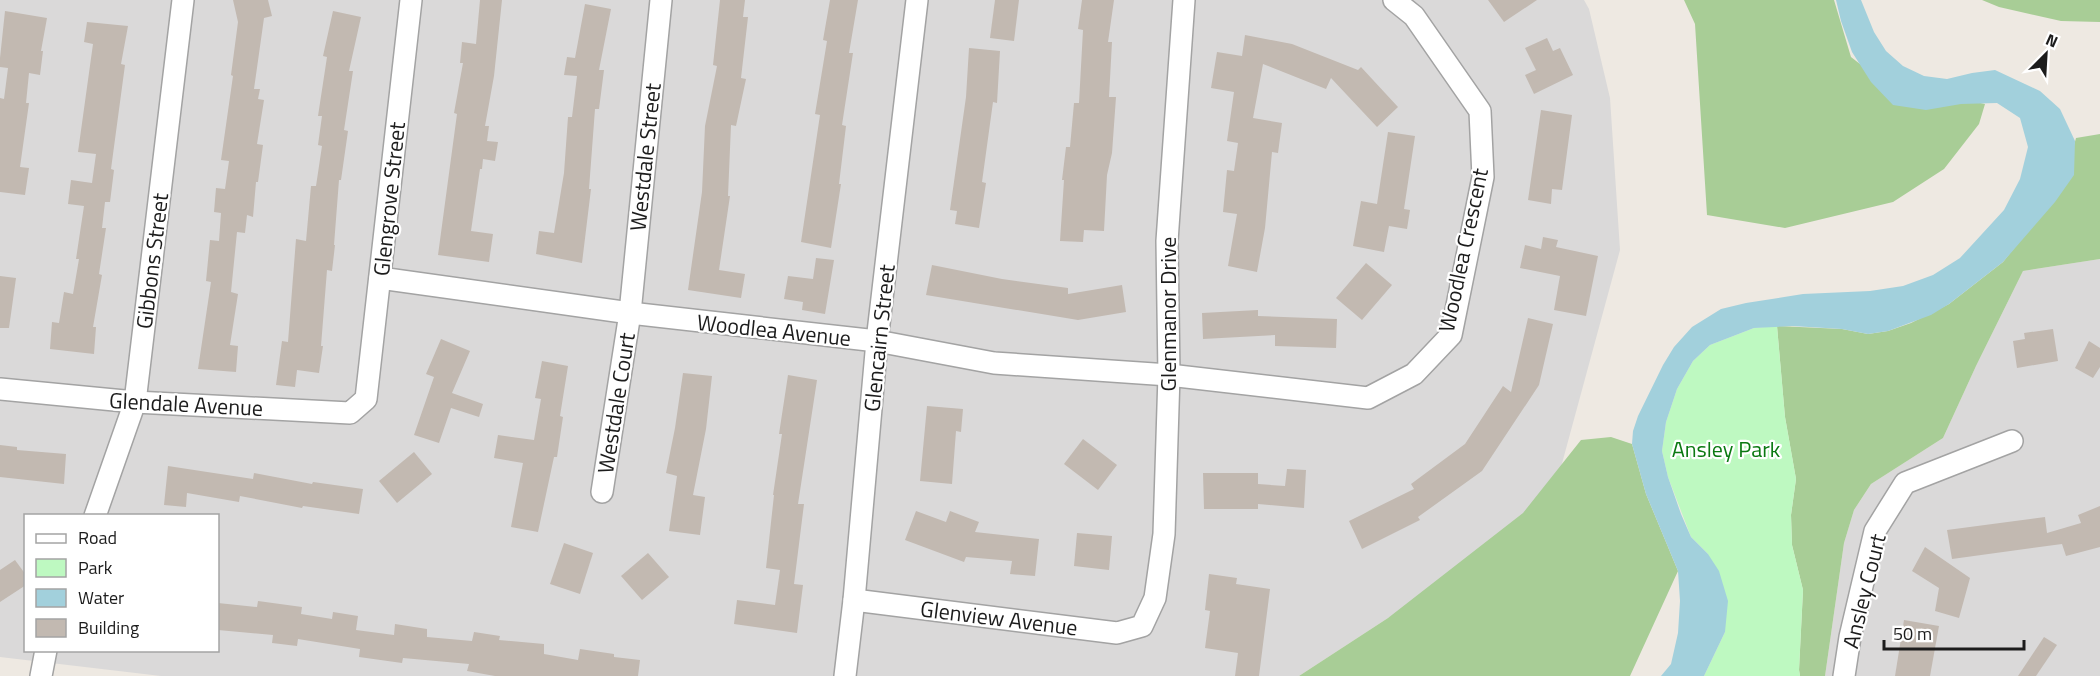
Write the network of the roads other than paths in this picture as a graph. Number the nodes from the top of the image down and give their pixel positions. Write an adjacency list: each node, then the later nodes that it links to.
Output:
1 (183, 0): 13 (street, Gibbons Street)
2 (411, 0): 7 (street, Glengrove Street)
3 (661, 0): 8 (street, Westdale Street)
4 (917, 0): 9 (street, Glencairn Street)
5 (1184, 0): 10 (street, Glenmanor Drive)
6 (1394, 0): 10 (street, Woodlea Crescent)
7 (380, 278): 8 (street, Woodlea Avenue); 12 (street, Glengrove Street)
8 (630, 314): 9 (street, Woodlea Avenue); 15 (street, Westdale Court)
9 (877, 341): 10 (street, Woodlea Avenue); 17 (street, Glencairn Street)
10 (1168, 375): 18 (street, Glenmanor Drive)
11 (0, 389): 13 (street, Glendale Avenue)
12 (366, 399): 13 (street, Glendale Avenue)
13 (135, 402): 16 (street, Gibbons Street)
14 (2012, 441): 22 (street, Ansley Court)
15 (602, 492)
16 (95, 514)
17 (855, 600): 18 (street, Glenview Avenue); 21 (street, Glencairn Street)
18 (1142, 626)
19 (46, 652): 20 (street)
20 (41, 676)
21 (845, 676)
22 (1844, 676)

